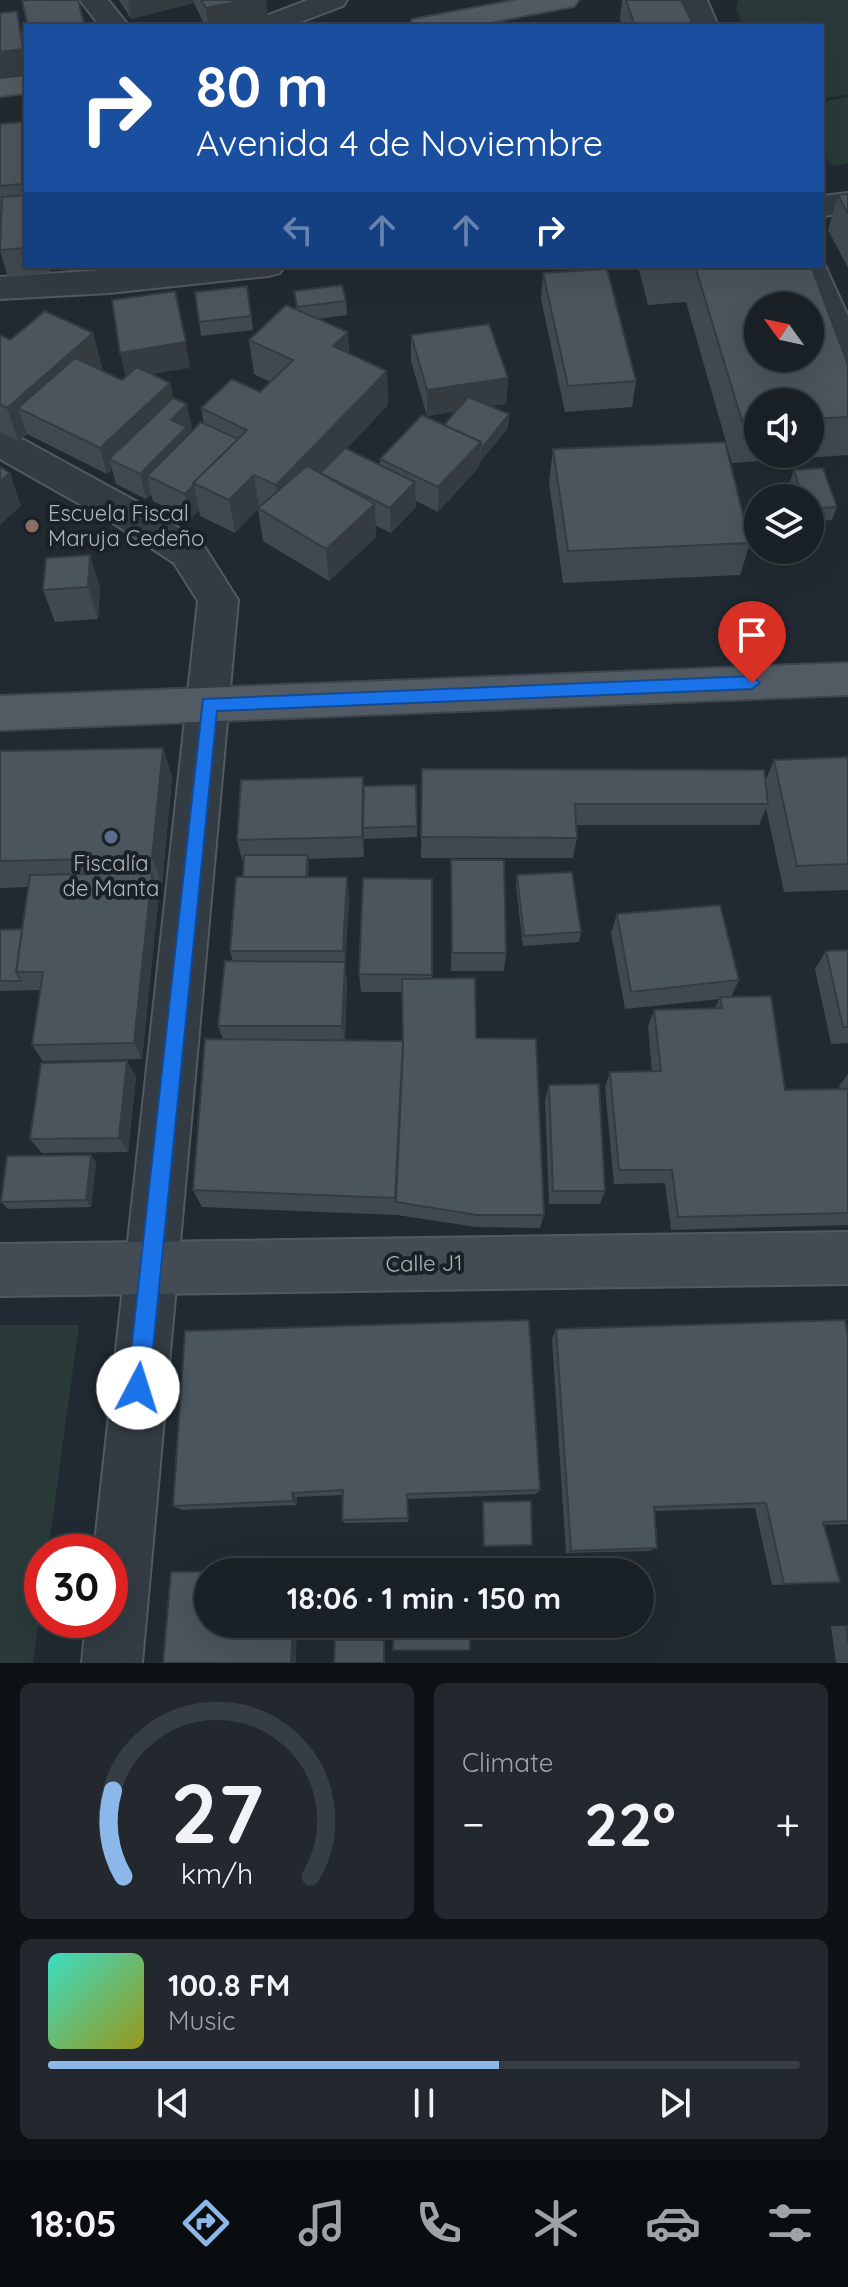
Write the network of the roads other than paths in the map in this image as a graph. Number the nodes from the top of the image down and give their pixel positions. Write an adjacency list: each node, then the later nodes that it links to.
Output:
1 (94, 0): 5 (street)
2 (333, 0): 6 (street)
3 (564, 0): 7 (main road)
4 (693, 0): 8 (street)
5 (113, 24)
6 (270, 24)
7 (434, 24)
8 (703, 24)
9 (24, 84): 10 (main road)
10 (0, 87)
11 (848, 203): 12 (street)
12 (824, 206)
13 (248, 268): 15 (street)
14 (811, 268): 16 (street)
15 (0, 288)
16 (848, 356)
17 (0, 443): 19 (street)
18 (848, 679): 19 (main road)
19 (209, 704): 20 (main road); 22 (street)
20 (0, 713)
21 (848, 1258): 22 (street, Calle J1)
22 (150, 1266): 23 (street, Calle J1); 24 (street)
23 (0, 1270)
24 (112, 1663)

